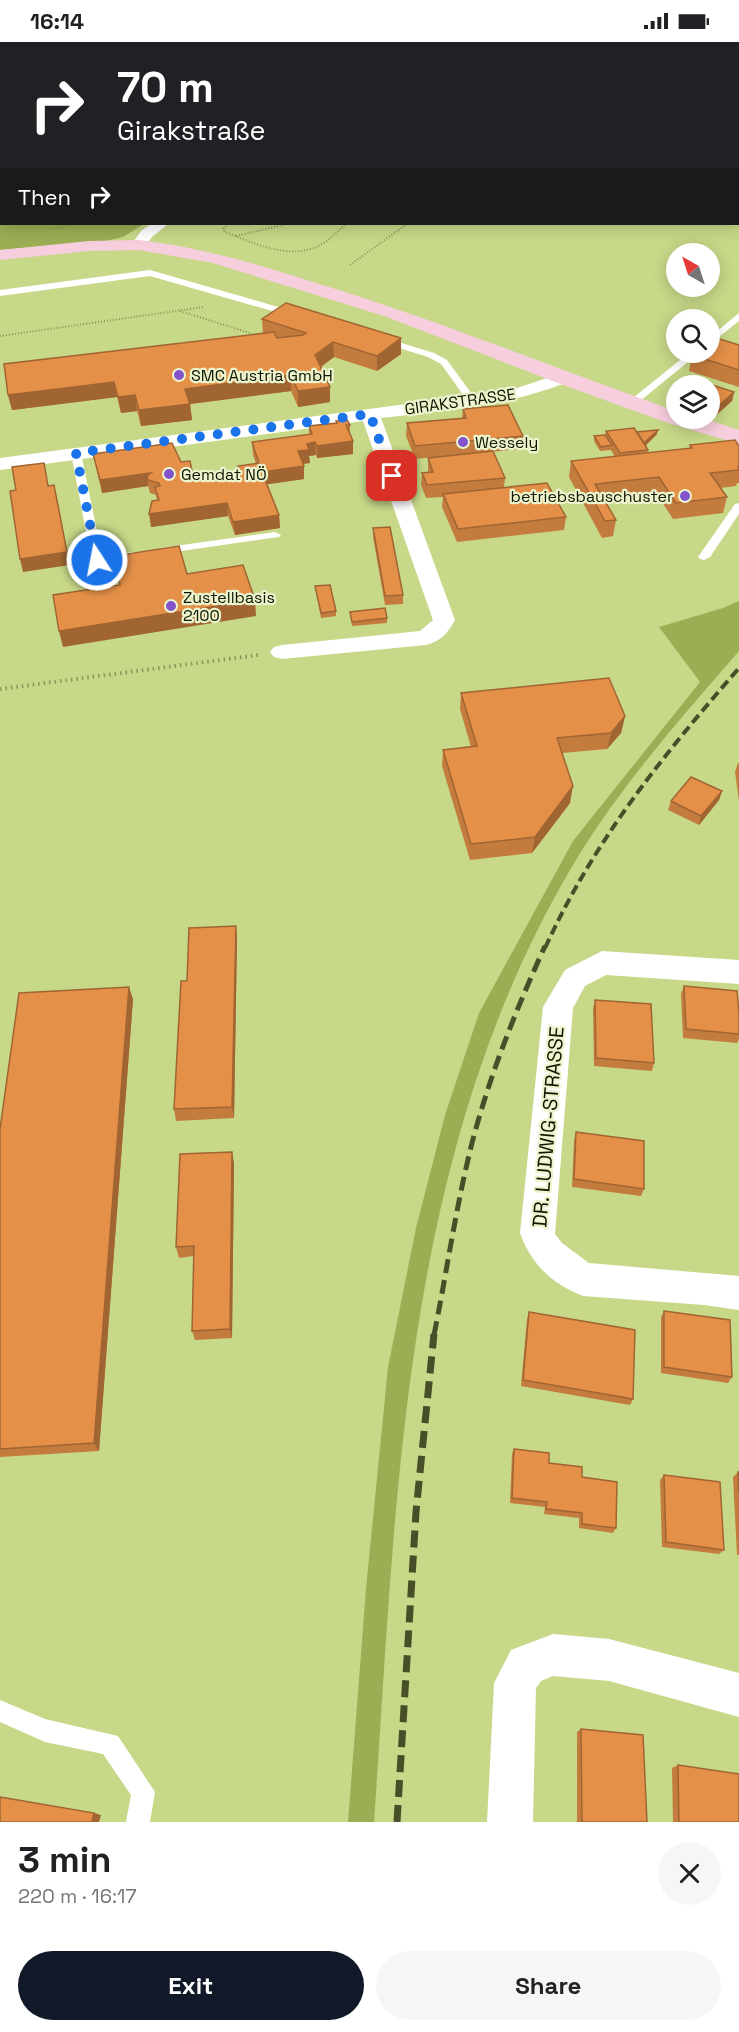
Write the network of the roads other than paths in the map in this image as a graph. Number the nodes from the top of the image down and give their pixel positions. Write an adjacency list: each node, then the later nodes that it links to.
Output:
1 (159, 225): 2 (street)
2 (139, 245): 3 (main road); 10 (main road)
3 (0, 255)
4 (0, 293): 6 (lane)
5 (739, 316): 7 (lane)
6 (304, 318)
7 (720, 332)
8 (373, 338): 11 (lane)
9 (683, 363): 12 (lane)
10 (562, 378): 11 (street, GIRAKSTRASSE); 12 (main road)
11 (472, 401): 13 (street, GIRAKSTRASSE)
12 (632, 404): 14 (main road)
13 (370, 414): 17 (street, GIRAKSTRASSE); 24 (street)
14 (666, 414)
15 (713, 429): 16 (main road)
16 (739, 437)
17 (76, 453): 18 (street, GIRAKSTRASSE); 22 (lane)
18 (0, 464)
19 (739, 506): 21 (lane)
20 (275, 535): 22 (lane)
21 (704, 557)
22 (97, 560): 23 (lane)
23 (77, 563)
24 (282, 652)
25 (739, 972): 26 (street, DR. LUDWIG-STRASSE)
26 (739, 1293)
27 (739, 1695): 30 (street)
28 (0, 1711): 29 (lane)
29 (138, 1822)
30 (510, 1822)

